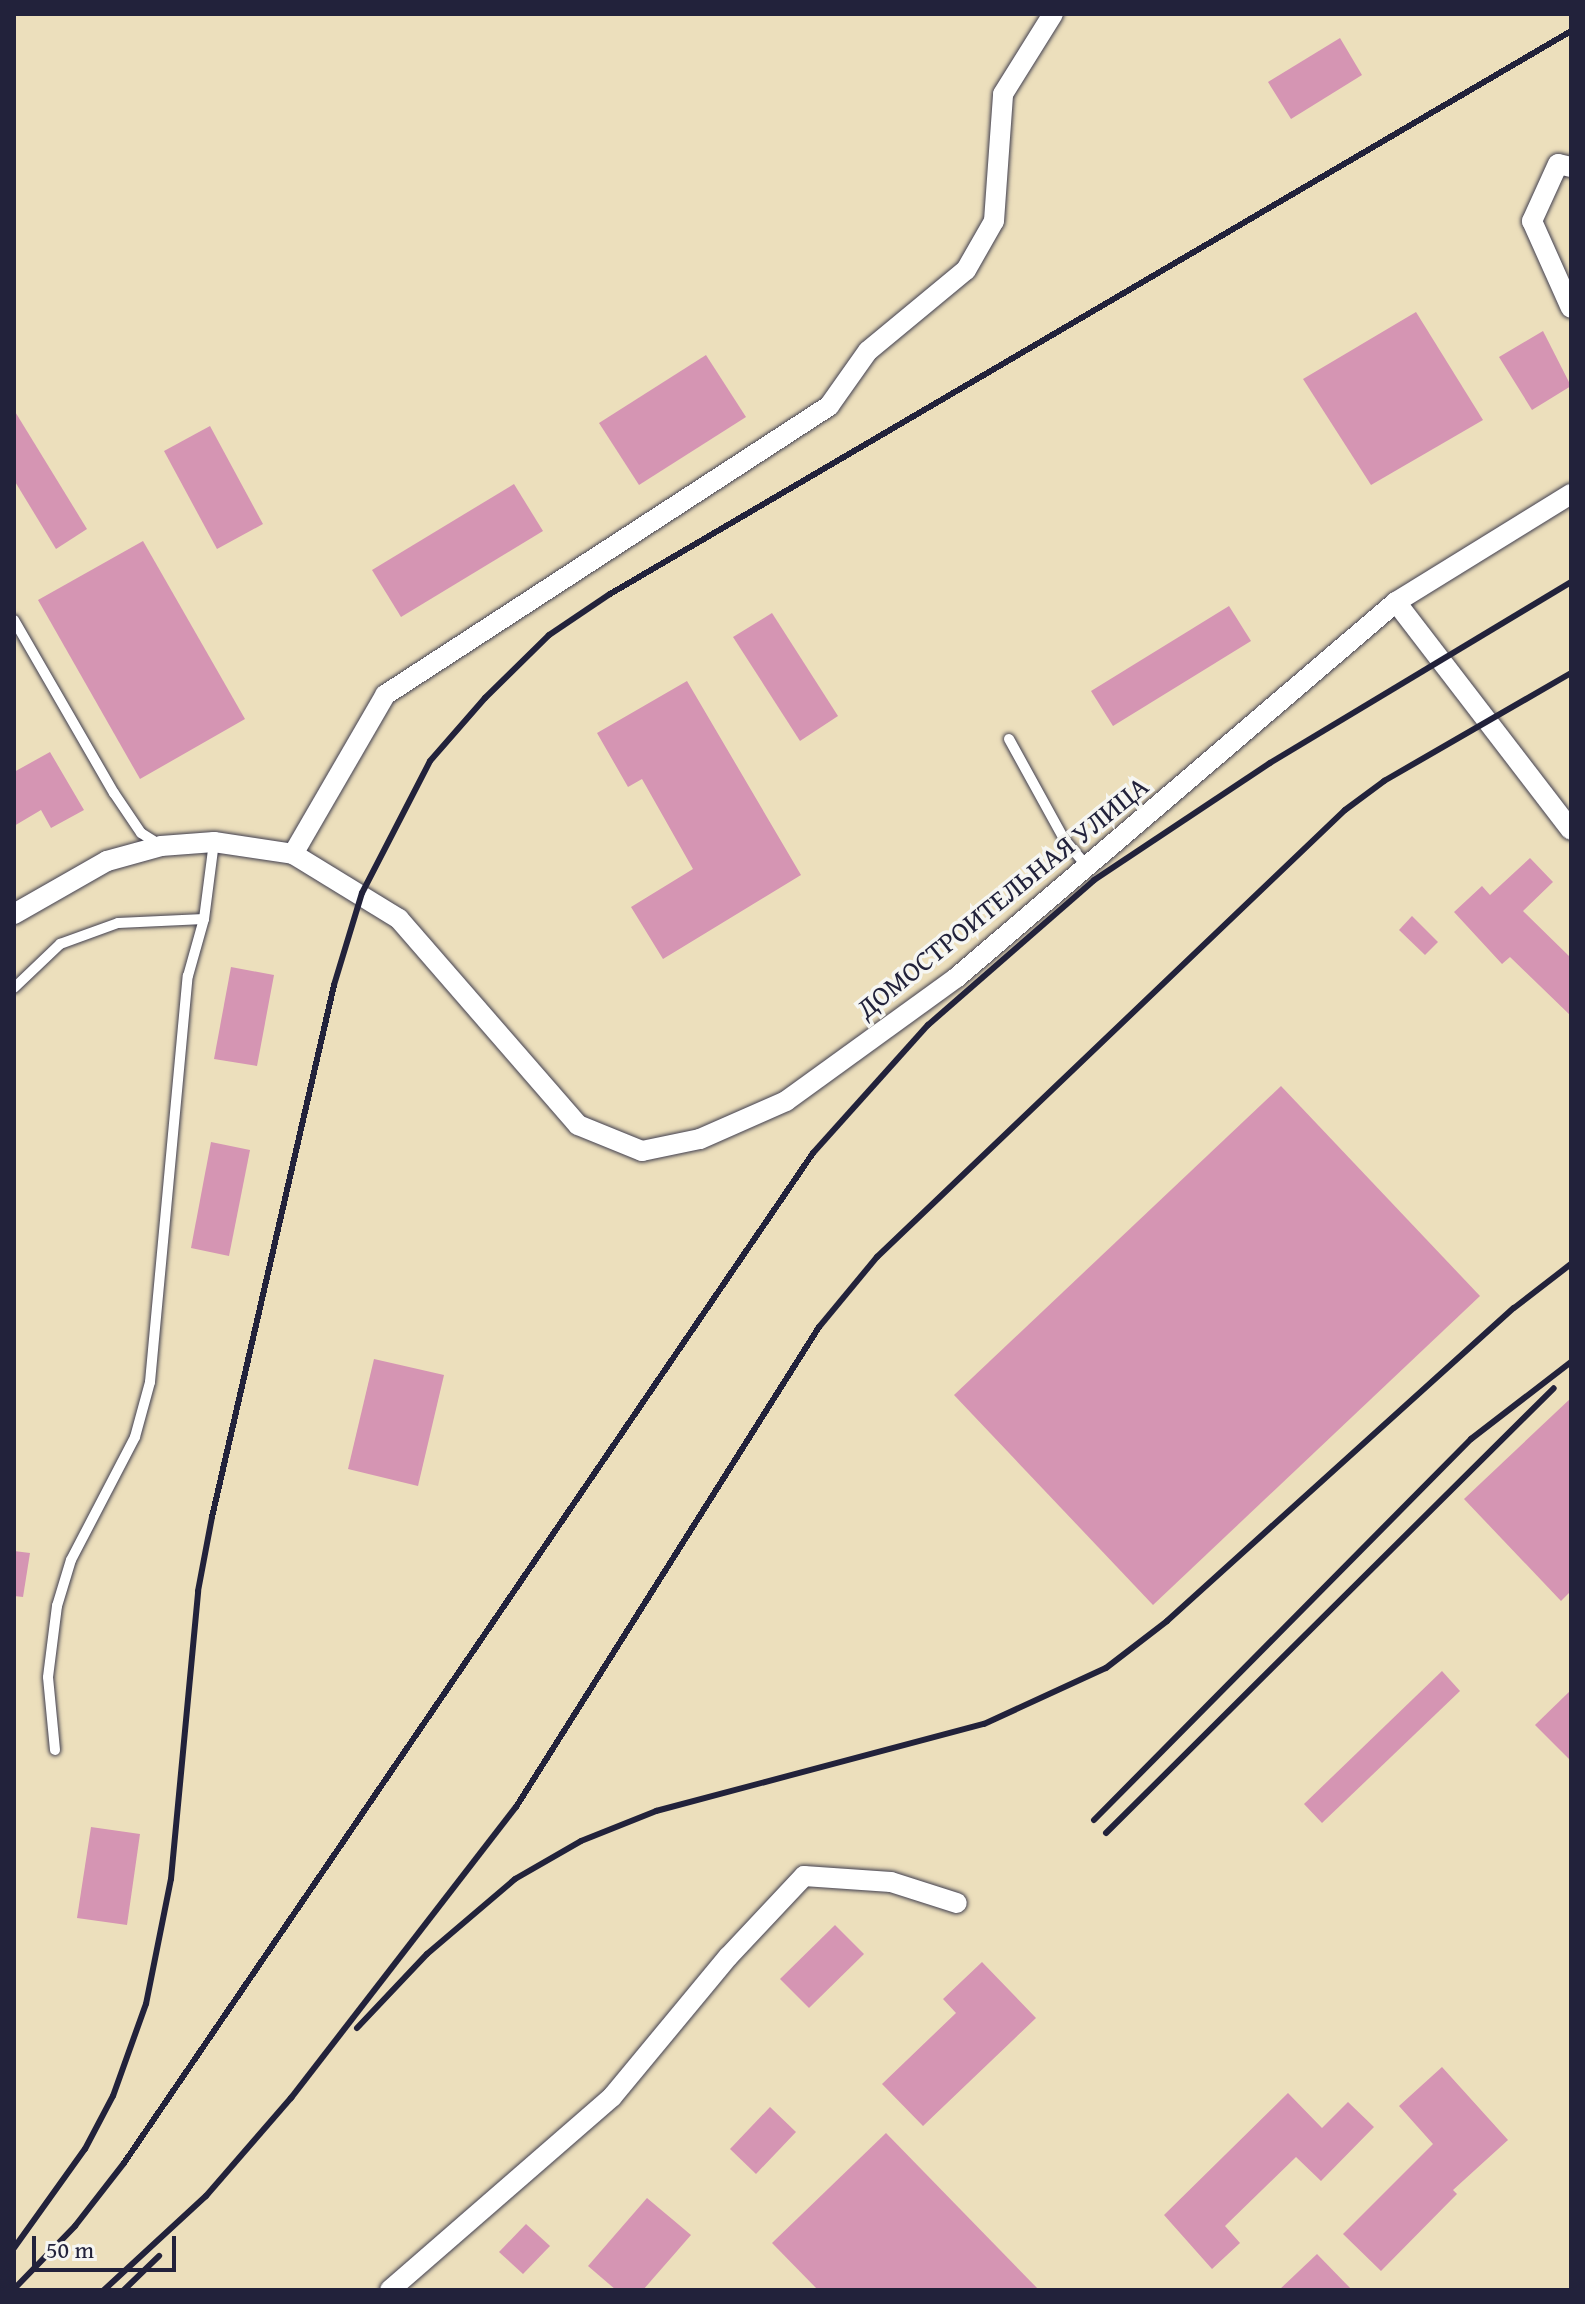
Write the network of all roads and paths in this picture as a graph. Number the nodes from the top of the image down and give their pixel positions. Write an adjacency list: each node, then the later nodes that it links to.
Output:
1 (1053, 14): 11 (street)
2 (1571, 167): 3 (street)
3 (1571, 308)
4 (1571, 494): 5 (street, ДОМОСТРОИТЕЛЬНАЯ УЛИЦА)
5 (1396, 602): 8 (street); 12 (street, ДОМОСТРОИТЕЛЬНАЯ УЛИЦА)
6 (14, 620): 10 (lane)
7 (1009, 739): 12 (lane)
8 (1571, 830)
9 (214, 842): 10 (street, ДОМОСТРОИТЕЛЬНАЯ УЛИЦА); 11 (street, ДОМОСТРОИТЕЛЬНАЯ УЛИЦА); 14 (lane)
10 (161, 846): 13 (street, ДОМОСТРОИТЕЛЬНАЯ УЛИЦА)
11 (293, 854): 12 (street, ДОМОСТРОИТЕЛЬНАЯ УЛИЦА)
12 (1089, 868)
13 (14, 914)
14 (204, 919): 15 (lane); 16 (lane)
15 (14, 988)
16 (55, 1750)
17 (957, 1903): 18 (street)
18 (390, 2290)

